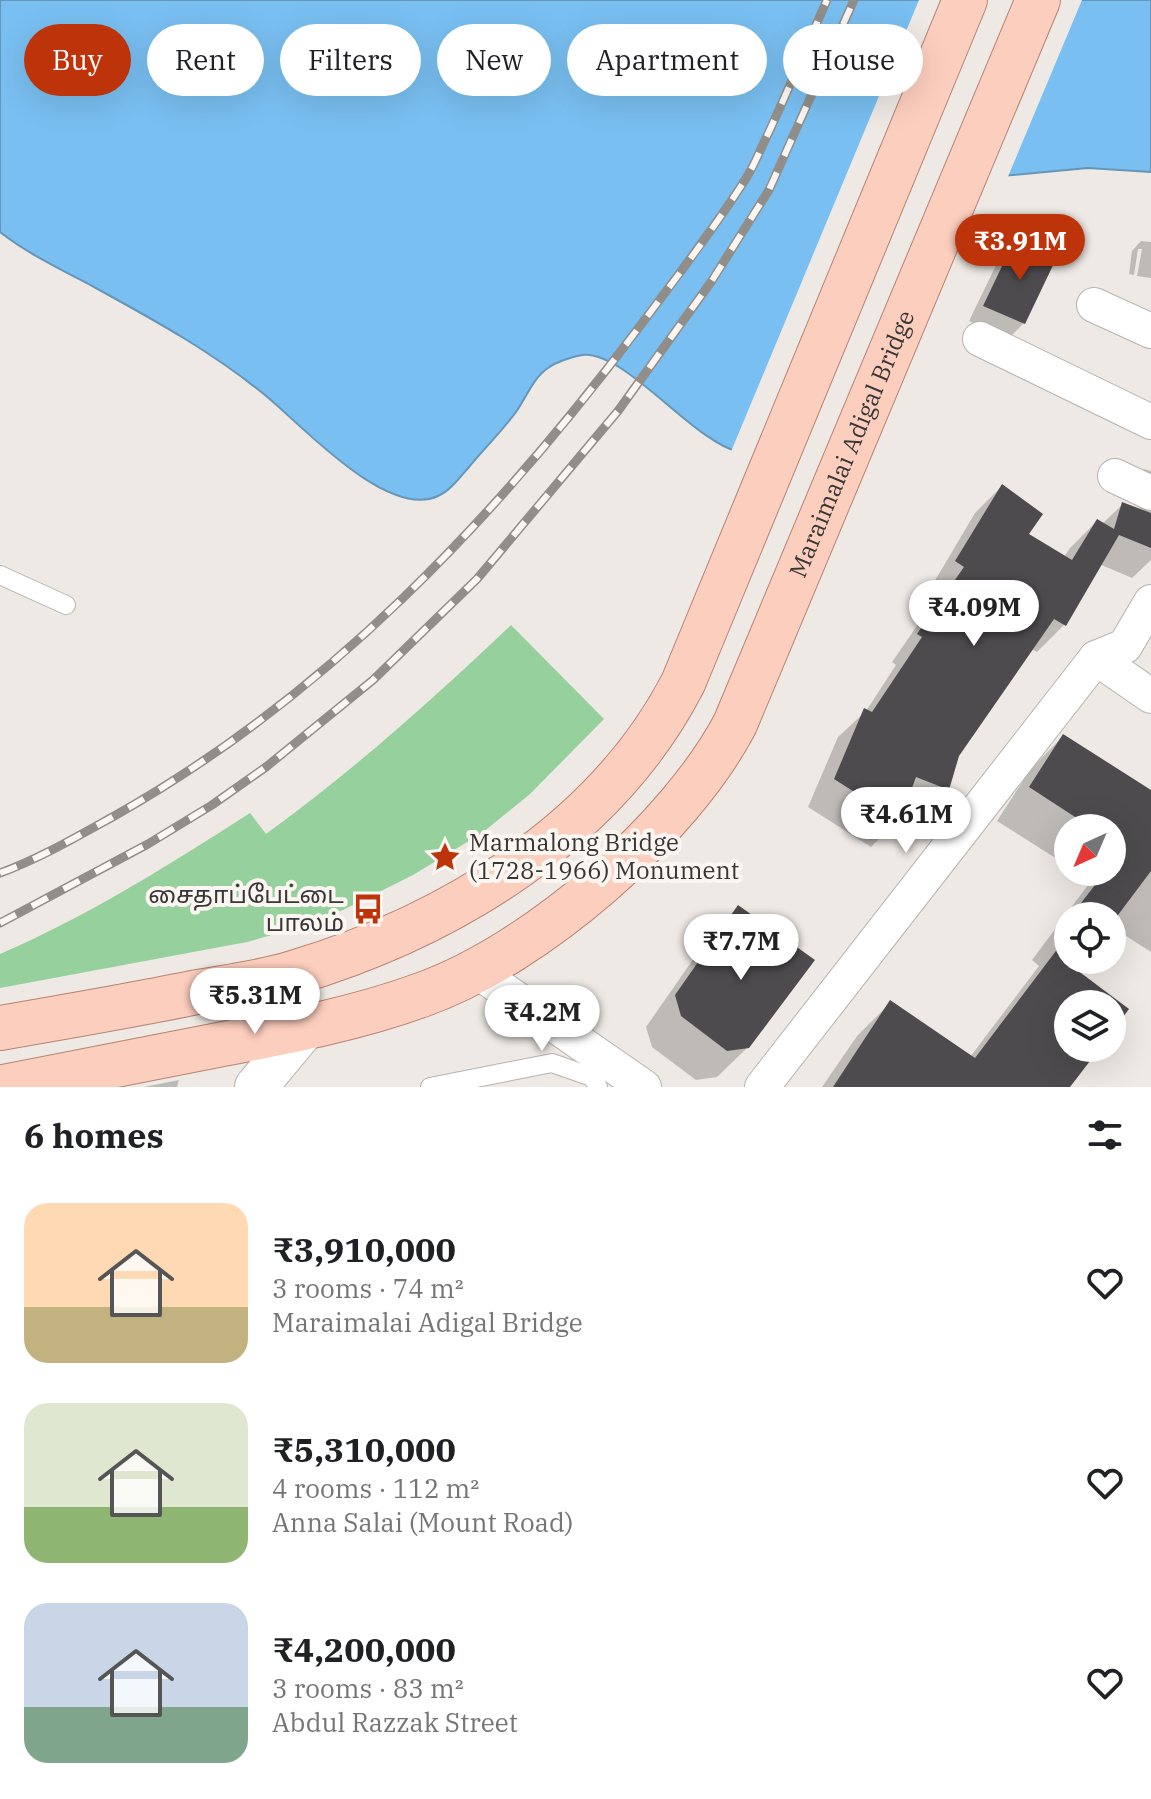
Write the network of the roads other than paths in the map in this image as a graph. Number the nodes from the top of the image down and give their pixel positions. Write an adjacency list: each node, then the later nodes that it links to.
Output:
1 (965, 0): 15 (main road)
2 (1038, 0): 14 (main road, Maraimalai Adigal Bridge)
3 (1094, 305): 4 (street)
4 (1151, 331)
5 (980, 339): 6 (street)
6 (1151, 422)
7 (1115, 476): 8 (street)
8 (1151, 493)
9 (0, 575): 11 (lane)
10 (1151, 602): 12 (street)
11 (66, 605)
12 (1096, 658): 13 (street); 23 (street)
13 (1151, 696)
14 (475, 970): 16 (main road, Maraimalai Adigal Bridge); 17 (street)
15 (0, 1028)
16 (305, 1028): 18 (main road, Maraimalai Adigal Bridge); 19 (street)
17 (564, 1052): 20 (lane); 21 (lane); 22 (street)
18 (3, 1087)
19 (256, 1087)
20 (430, 1087)
21 (598, 1087)
22 (644, 1087)
23 (762, 1087)

